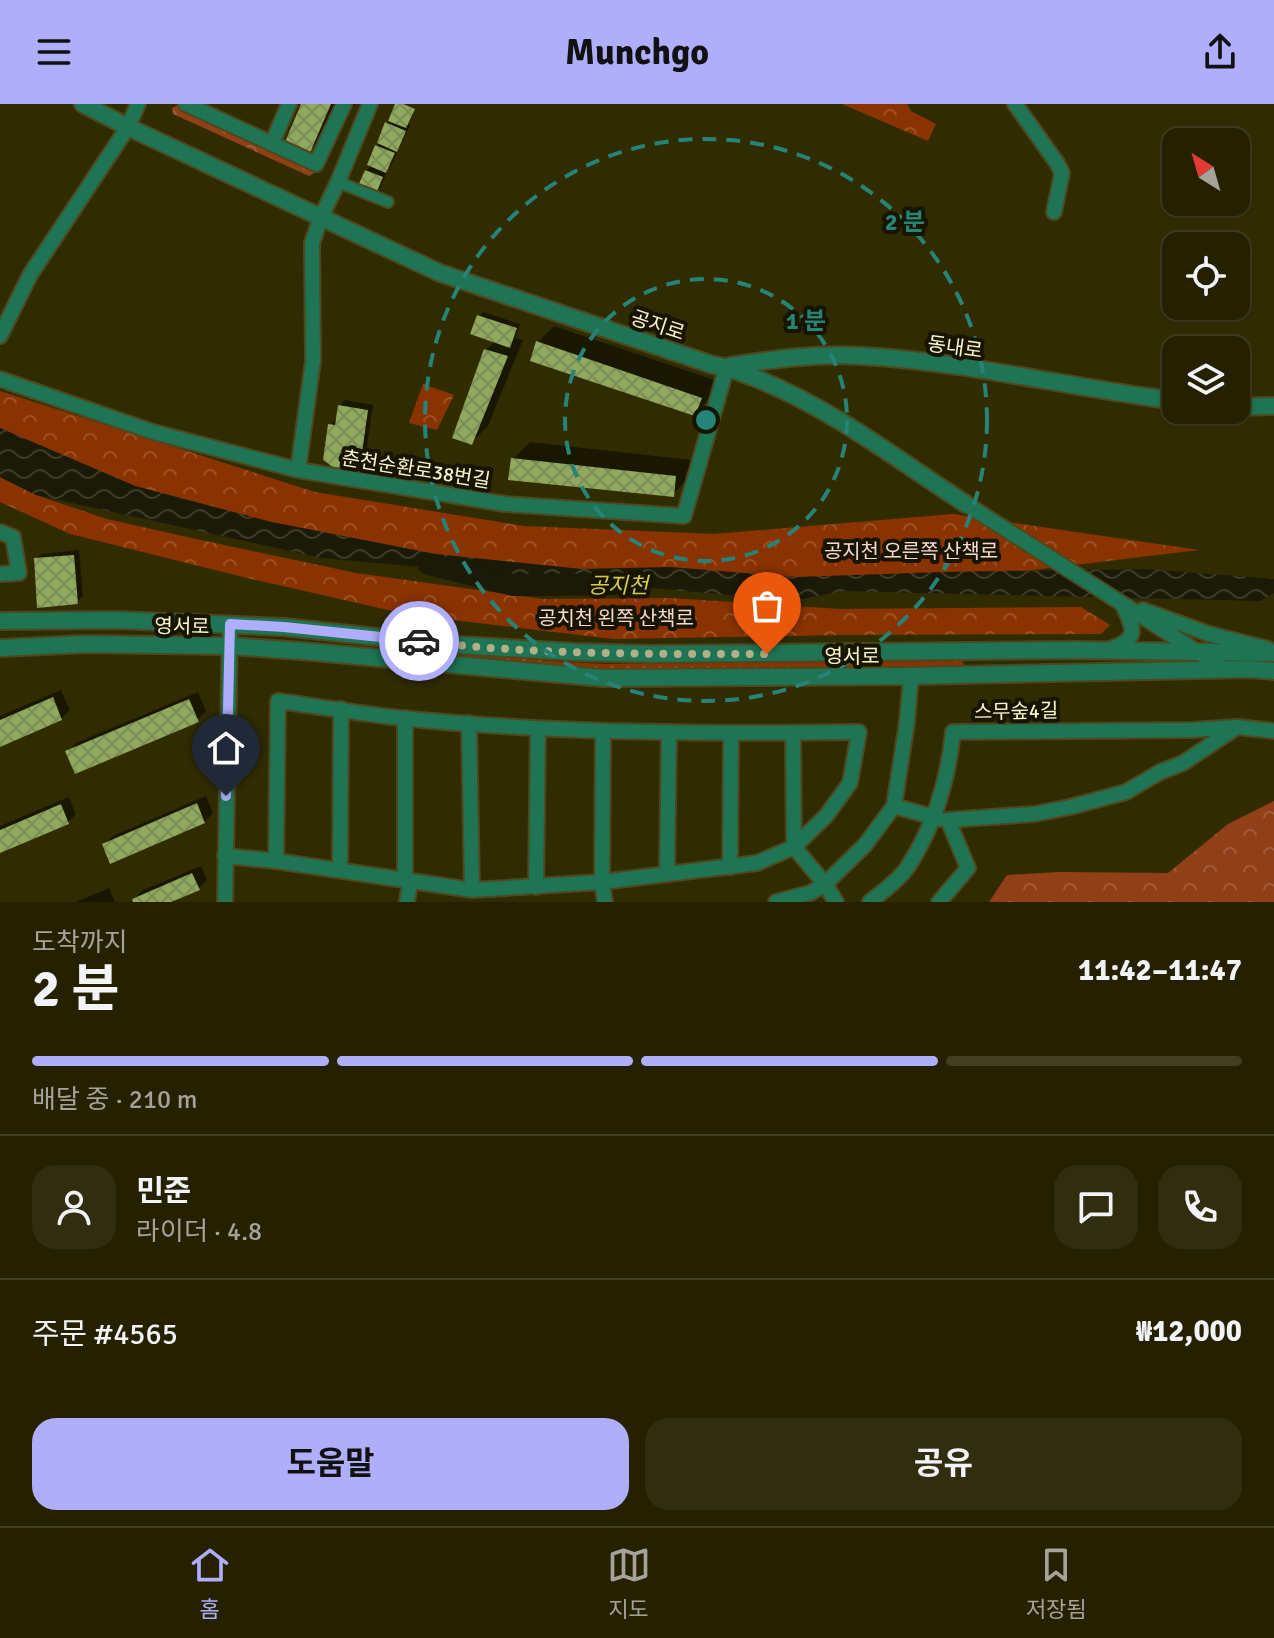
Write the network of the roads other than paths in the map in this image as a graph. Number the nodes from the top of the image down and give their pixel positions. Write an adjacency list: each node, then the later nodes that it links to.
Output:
1 (83, 104): 8 (street, 공지로)
2 (138, 104): 8 (street)
3 (186, 104): 5 (street)
4 (289, 104): 9 (street)
5 (344, 104)
6 (370, 104): 10 (street)
7 (1015, 104): 12 (street)
8 (128, 127): 13 (street, 공지로); 14 (street)
9 (276, 134)
10 (338, 182): 11 (street); 13 (street)
11 (388, 202)
12 (1054, 212)
13 (321, 217): 15 (street, 공지로); 20 (street)
14 (0, 336)
15 (727, 366): 17 (street, 동내로); 20 (street, 춘천순환로38번길); 21 (street, 공지로)
16 (0, 379): 20 (street, 춘천순환로38번길)
17 (1162, 399)
18 (1274, 406): 19 (street)
19 (1250, 407)
20 (298, 470)
21 (966, 504): 24 (street)
22 (0, 532): 23 (street)
23 (0, 574)
24 (1138, 616): 33 (street); 34 (street); 35 (street)
25 (0, 621): 26 (street, 영서로)
26 (161, 621): 27 (street, 영서로); 29 (street)
27 (230, 624): 28 (street, 영서로); 30 (street)
28 (311, 630): 32 (street); 33 (street, 영서로)
29 (156, 645): 30 (street, 영서로); 31 (street, 영서로)
30 (229, 646): 32 (street, 영서로); 52 (street)
31 (0, 648)
32 (305, 651): 38 (street, 영서로)
33 (1107, 651): 34 (street, 영서로)
34 (1198, 652): 35 (street, 영서로); 36 (street)
35 (1274, 652)
36 (1226, 670): 37 (street, 영서로); 38 (street, 영서로)
37 (1274, 671)
38 (911, 676): 49 (street)
39 (341, 709): 40 (street); 53 (street); 55 (street)
40 (405, 718): 41 (street); 57 (street)
41 (469, 723): 43 (street); 61 (street)
42 (1237, 727): 45 (street, 스무숲4길); 50 (street); 50 (street, 스무숲4길)
43 (538, 729): 44 (street); 60 (street)
44 (603, 731): 46 (street); 58 (street)
45 (1274, 731)
46 (669, 732): 47 (street); 56 (street)
47 (731, 733): 48 (street); 54 (street)
48 (793, 733): 51 (street); 51 (street)
49 (894, 806): 50 (street); 59 (street)
50 (940, 820): 67 (street, 스무숲4길); 68 (street)
51 (794, 847): 54 (street); 59 (street)
52 (225, 856): 53 (street); 62 (street)
53 (276, 861): 55 (street)
54 (730, 867): 56 (street)
55 (340, 870): 57 (street)
56 (667, 874): 58 (street)
57 (407, 881): 61 (street); 63 (street)
58 (602, 882): 60 (street); 64 (street)
59 (825, 884): 65 (street); 66 (street)
60 (536, 887): 61 (street)
61 (472, 890)
62 (225, 902)
63 (407, 902)
64 (605, 902)
65 (776, 902)
66 (836, 902)
67 (870, 902)
68 (939, 902)

